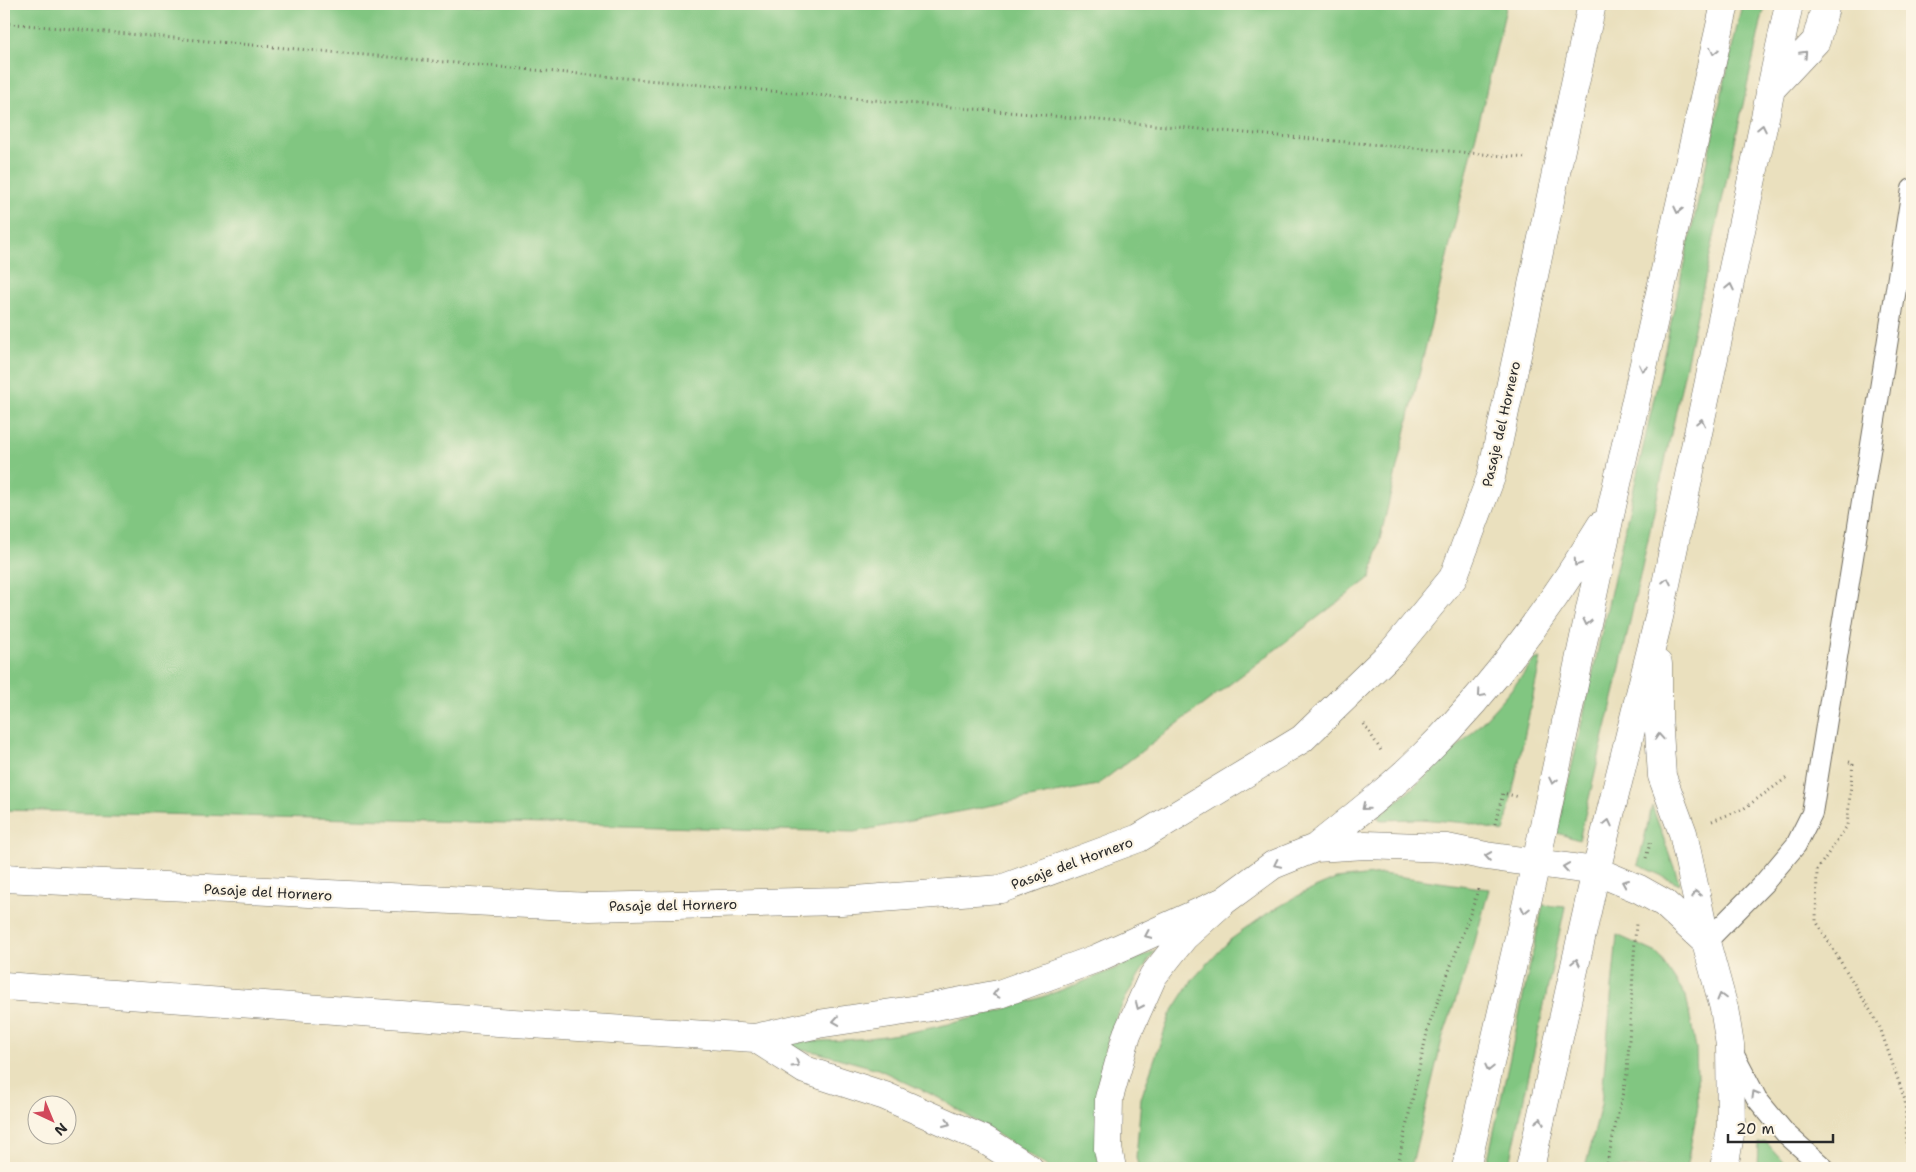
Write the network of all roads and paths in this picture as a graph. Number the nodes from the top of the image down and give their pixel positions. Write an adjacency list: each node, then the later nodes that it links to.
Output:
1 (1592, 4): 7 (main road, Pasaje del Hornero)
2 (1725, 4): 9 (main road, one-way to 9)
3 (1789, 4): 6 (main road)
4 (1826, 4): 6 (main road, one-way to 4)
5 (4, 23): 7 (path)
6 (1770, 90): 10 (main road, one-way to 6)
7 (1559, 161): 11 (main road, Pasaje del Hornero)
8 (1912, 189): 12 (lane)
9 (1612, 506): 13 (main road, one-way to 13); 16 (main road, one-way to 16)
10 (1659, 617): 14 (main road, one-way to 10); 17 (main road, one-way to 10)
11 (1346, 696): 13 (path); 18 (main road, Pasaje del Hornero)
12 (1821, 754): 14 (path); 21 (lane); 32 (path)
13 (1399, 777): 15 (main road, one-way to 15)
14 (1683, 833): 19 (path); 21 (main road, one-way to 14)
15 (1315, 848): 16 (main road, one-way to 15); 20 (main road, one-way to 20)
16 (1536, 862): 17 (main road, one-way to 16); 27 (main road, one-way to 27)
17 (1596, 871): 19 (main road, one-way to 17); 28 (main road, one-way to 17)
18 (4, 878)
19 (1638, 889): 21 (main road); 29 (path)
20 (1224, 901): 23 (main road, one-way to 23); 26 (main road, one-way to 26)
21 (1706, 942): 24 (main road, one-way to 21)
22 (4, 986): 23 (main road)
23 (755, 1038): 25 (main road, one-way to 25)
24 (1730, 1045): 30 (main road); 31 (lane, one-way to 24)
25 (1029, 1168)
26 (1112, 1168)
27 (1466, 1168)
28 (1530, 1168)
29 (1606, 1168)
30 (1724, 1168)
31 (1824, 1168)
32 (1908, 1168)

